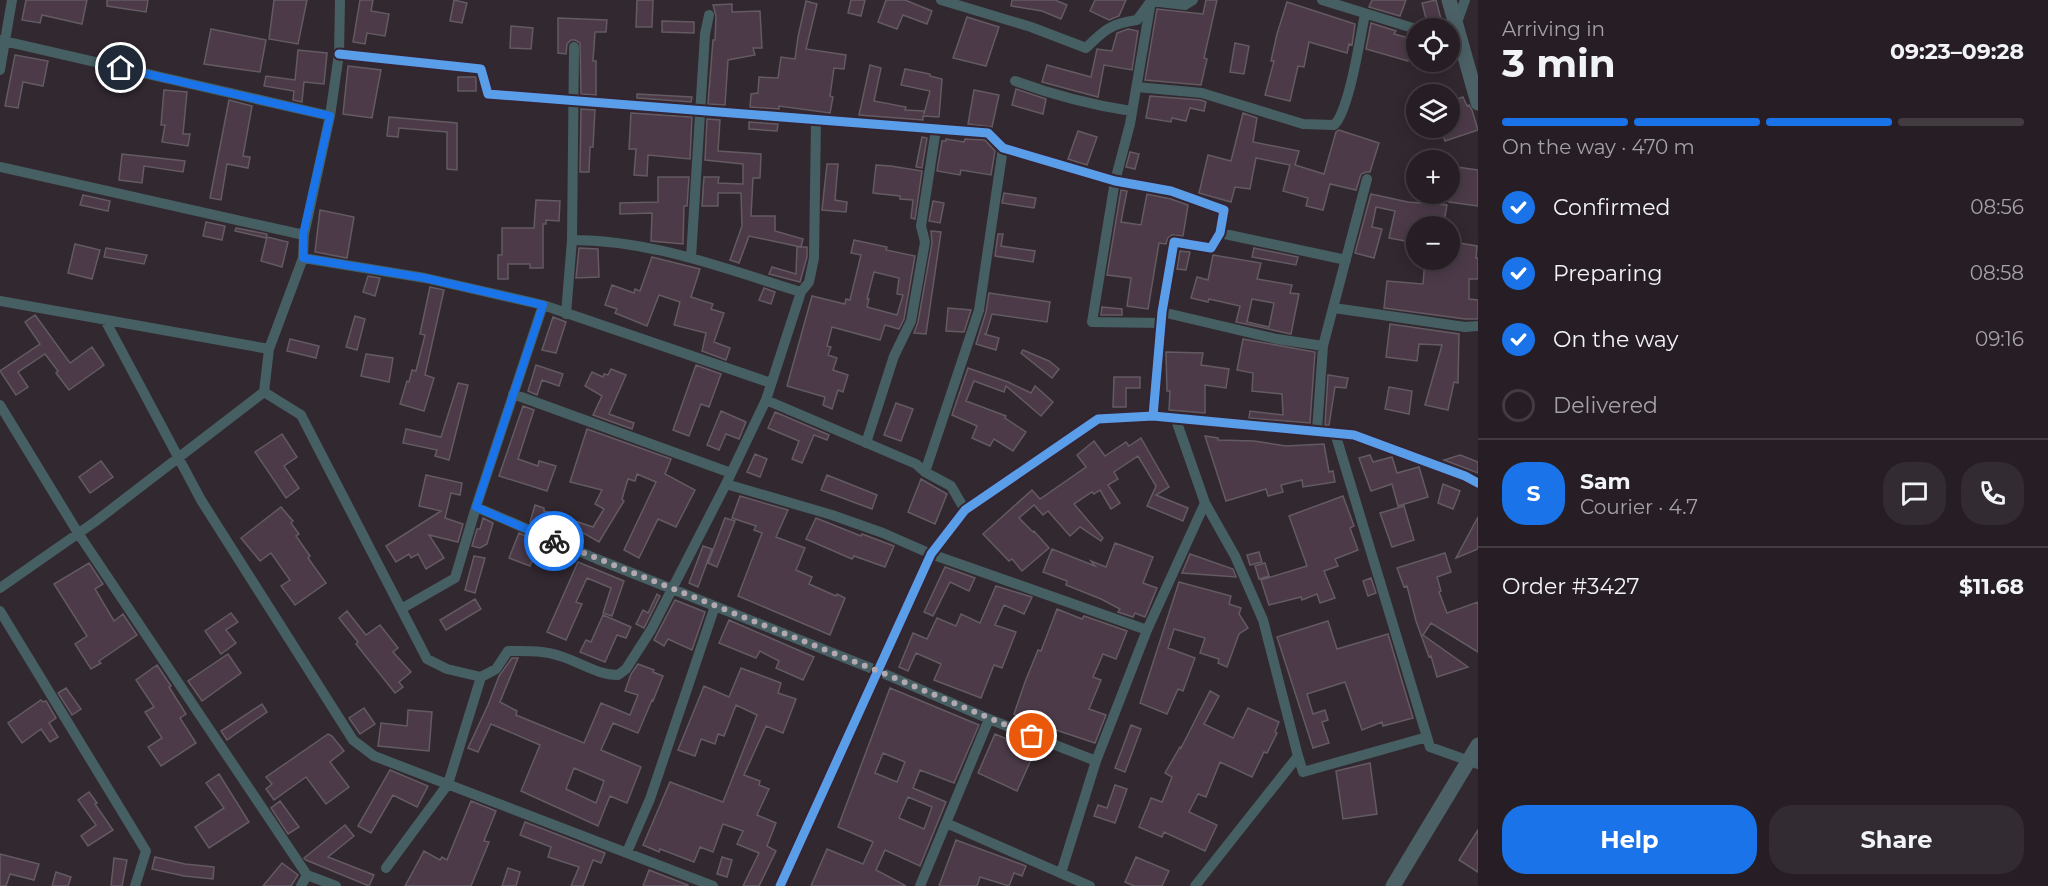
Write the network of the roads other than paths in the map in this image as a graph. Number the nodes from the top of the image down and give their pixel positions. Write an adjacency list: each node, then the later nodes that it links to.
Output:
1 (12, 0): 14 (street)
2 (340, 0): 17 (street)
3 (941, 0): 8 (street)
4 (1193, 0): 8 (street)
5 (1322, 0): 9 (street)
6 (1449, 0): 11 (main road)
7 (1466, 0): 12 (street)
8 (1151, 1): 20 (street)
9 (1365, 14): 13 (street); 20 (street)
10 (709, 15): 23 (street)
11 (1452, 18)
12 (1460, 22)
13 (1406, 26)
14 (3, 40): 18 (street); 25 (street)
15 (574, 47): 21 (street)
16 (1460, 48): 22 (main road)
17 (339, 54): 21 (street); 25 (street)
18 (0, 70)
19 (1015, 81): 24 (street)
20 (1137, 87): 24 (street)
21 (573, 101): 23 (street); 34 (street)
22 (1478, 102)
23 (700, 111): 26 (street); 36 (street)
24 (1131, 111): 31 (street)
25 (330, 116): 33 (street)
26 (816, 120): 27 (street); 38 (street)
27 (936, 129): 28 (street); 57 (street)
28 (1003, 148): 31 (street); 59 (street)
29 (0, 167): 33 (street)
30 (1367, 179): 37 (street)
31 (1115, 181): 32 (street); 43 (street)
32 (1220, 233): 37 (street); 43 (street)
33 (303, 235): 35 (street)
34 (572, 240): 36 (street); 42 (street)
35 (303, 258): 40 (street); 47 (street)
36 (691, 258): 38 (street)
37 (1346, 260): 41 (street)
38 (801, 292): 48 (street)
39 (0, 301): 44 (street)
40 (543, 305): 42 (street); 50 (street)
41 (1334, 308): 45 (street); 46 (street)
42 (566, 314): 48 (street)
43 (1162, 317): 46 (street); 53 (street)
44 (105, 320): 47 (street); 58 (street)
45 (1478, 326)
46 (1323, 346): 55 (street)
47 (269, 349): 49 (street)
48 (771, 383): 51 (street)
49 (264, 392): 58 (street); 71 (street)
50 (513, 393): 60 (street); 64 (street)
51 (766, 400): 57 (street); 60 (street)
52 (0, 405): 66 (street)
53 (1153, 416): 54 (street); 65 (street)
54 (1175, 417): 55 (street); 63 (street)
55 (1317, 430): 56 (street)
56 (1335, 433): 61 (street); 77 (street)
57 (866, 443): 59 (street)
58 (179, 458): 66 (street); 82 (street)
59 (925, 472): 65 (street)
60 (731, 473): 62 (street)
61 (1478, 483)
62 (726, 484): 67 (street); 69 (street)
63 (1205, 503): 73 (street); 79 (street)
64 (476, 507): 69 (street); 71 (street)
65 (965, 510): 67 (street)
66 (78, 533): 68 (street); 87 (street)
67 (931, 554): 73 (street); 74 (street)
68 (0, 588)
69 (671, 589): 70 (street); 75 (street)
70 (715, 606): 74 (street); 84 (street)
71 (401, 609): 75 (street)
72 (0, 611): 88 (street)
73 (1147, 630): 80 (street)
74 (878, 671): 76 (street); 92 (street)
75 (481, 677): 82 (street)
76 (989, 719): 80 (street); 83 (street)
77 (1427, 737): 79 (street); 81 (street)
78 (1478, 745): 81 (main road)
79 (1298, 756): 95 (street)
80 (1096, 761): 86 (street)
81 (1473, 763): 96 (main road)
82 (448, 784): 84 (street); 85 (street)
83 (946, 823): 86 (street); 93 (street)
84 (627, 852): 91 (street)
85 (386, 868)
86 (1061, 873): 94 (street)
87 (307, 875): 89 (street); 90 (street)
88 (135, 886)
89 (301, 886)
90 (336, 886)
91 (713, 886)
92 (780, 886)
93 (920, 886)
94 (1090, 886)
95 (1195, 886)
96 (1393, 886)

